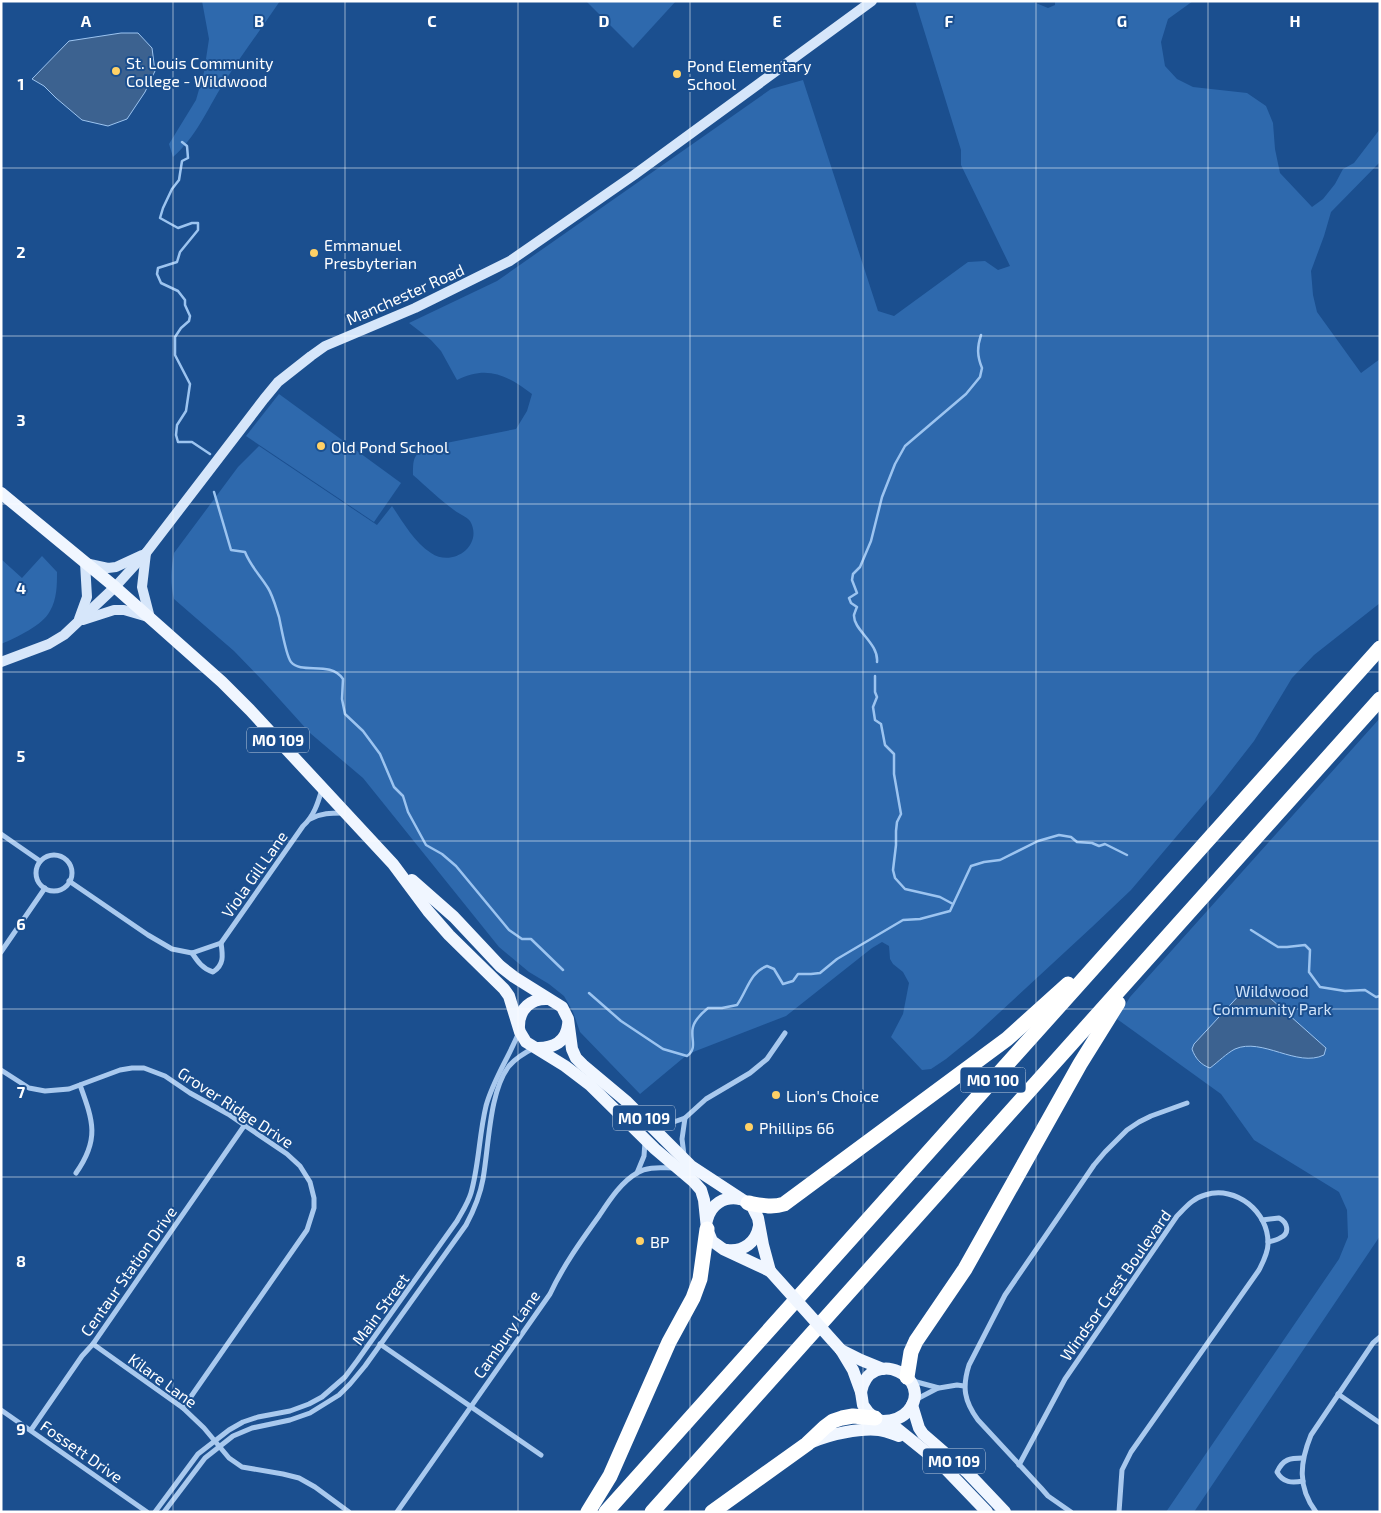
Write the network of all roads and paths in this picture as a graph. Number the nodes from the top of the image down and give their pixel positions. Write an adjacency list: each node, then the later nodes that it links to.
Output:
1 (872, 1): 3 (street, Manchester Road)
2 (1, 492): 4 (main road, MO 109)
3 (146, 553): 4 (street); 5 (street, Manchester Road); 6 (street)
4 (85, 563): 5 (main road, MO 109); 7 (street)
5 (115, 587): 6 (main road, MO 109); 7 (street, Manchester Road)
6 (150, 618): 7 (street); 11 (main road, MO 109)
7 (77, 622): 9 (street, Manchester Road)
8 (1380, 648): 22 (highway, MO 100)
9 (1, 662)
10 (1380, 699): 23 (highway, MO 100)
11 (322, 788): 12 (main road, MO 109); 13 (street, Viola Gill Lane)
12 (345, 812): 13 (street); 16 (main road, MO 109)
13 (310, 819): 19 (street, Viola Gill Lane)
14 (1, 834): 15 (street)
15 (40, 861): 17 (street); 18 (street)
16 (393, 864): 24 (main road, MO 109); 26 (main road, MO 109)
17 (69, 881): 18 (street); 21 (street)
18 (44, 888): 20 (street)
19 (220, 944): 21 (street); 21 (street)
20 (1, 952)
21 (192, 953)
22 (1104, 955): 39 (highway); 77 (highway, MO 100)
23 (1144, 962): 51 (highway); 78 (highway, MO 100)
24 (548, 999): 25 (main road, MO 109); 26 (main road)
25 (568, 1023): 28 (main road); 32 (main road, MO 109)
26 (519, 1029): 28 (main road, MO 109); 63 (street, Main Street)
27 (786, 1033): 33 (street)
28 (537, 1048): 35 (main road, MO 109); 48 (street, Main Street)
29 (1, 1070): 30 (street, Grover Ridge Drive)
30 (80, 1085): 34 (street, Grover Ridge Drive); 37 (street)
31 (1187, 1103): 52 (street)
32 (644, 1118): 33 (street); 36 (main road, MO 109)
33 (684, 1118): 36 (street)
34 (244, 1126): 47 (street, Centaur Station Drive); 58 (street, Grover Ridge Drive)
35 (645, 1140): 36 (main road, MO 109); 38 (street, Cambury Lane)
36 (680, 1164): 38 (street, Cambury Lane); 39 (main road, MO 109); 42 (main road, MO 109)
37 (76, 1173)
38 (637, 1173): 57 (street, Cambury Lane)
39 (744, 1201): 41 (main road, MO 109); 42 (main road)
40 (1262, 1220): 43 (street, Windsor Crest Boulevard); 43 (street); 69 (street, Windsor Crest Boulevard)
41 (759, 1222): 44 (main road); 45 (main road, MO 109)
42 (707, 1224): 44 (main road, MO 109); 76 (highway)
43 (1268, 1242): 83 (street)
44 (723, 1249): 45 (main road, MO 109)
45 (770, 1271): 49 (main road, MO 109, bridge)
46 (1380, 1337): 55 (street)
47 (92, 1344): 58 (street, Kilare Lane); 62 (street, Centaur Station Drive)
48 (380, 1344): 57 (street); 66 (street, Main Street)
49 (841, 1350): 50 (main road, MO 109); 54 (main road, MO 109)
50 (884, 1368): 51 (main road, MO 109); 54 (main road)
51 (908, 1378): 53 (street); 56 (main road, MO 109)
52 (964, 1386): 53 (street); 69 (street)
53 (939, 1388): 56 (street)
54 (861, 1392): 60 (main road, MO 109)
55 (1338, 1394): 61 (street); 68 (street)
56 (912, 1403): 60 (main road); 81 (main road, MO 109)
57 (470, 1406): 67 (street); 75 (street, Cambury Lane)
58 (183, 1408): 63 (street, Kilare Lane)
59 (1, 1410): 62 (street, Fossett Drive)
60 (879, 1419): 64 (main road, MO 109); 65 (highway)
61 (1380, 1424)
62 (31, 1430): 71 (street, Fossett Drive)
63 (216, 1440): 66 (street, Kilare Lane); 72 (street, Main Street)
64 (912, 1441): 65 (main road); 80 (main road, MO 109)
65 (807, 1444): 79 (highway)
66 (221, 1446): 73 (street, Main Street); 74 (street, Kilare Lane)
67 (542, 1455)
68 (1303, 1458): 70 (street); 70 (street)
69 (1019, 1465): 82 (street)
70 (1303, 1481): 84 (street)
71 (148, 1512)
72 (155, 1512)
73 (164, 1512)
74 (350, 1512)
75 (397, 1512)
76 (588, 1512)
77 (606, 1512)
78 (652, 1512)
79 (712, 1512)
80 (988, 1512)
81 (1005, 1512)
82 (1070, 1512)
83 (1119, 1512)
84 (1316, 1512)

